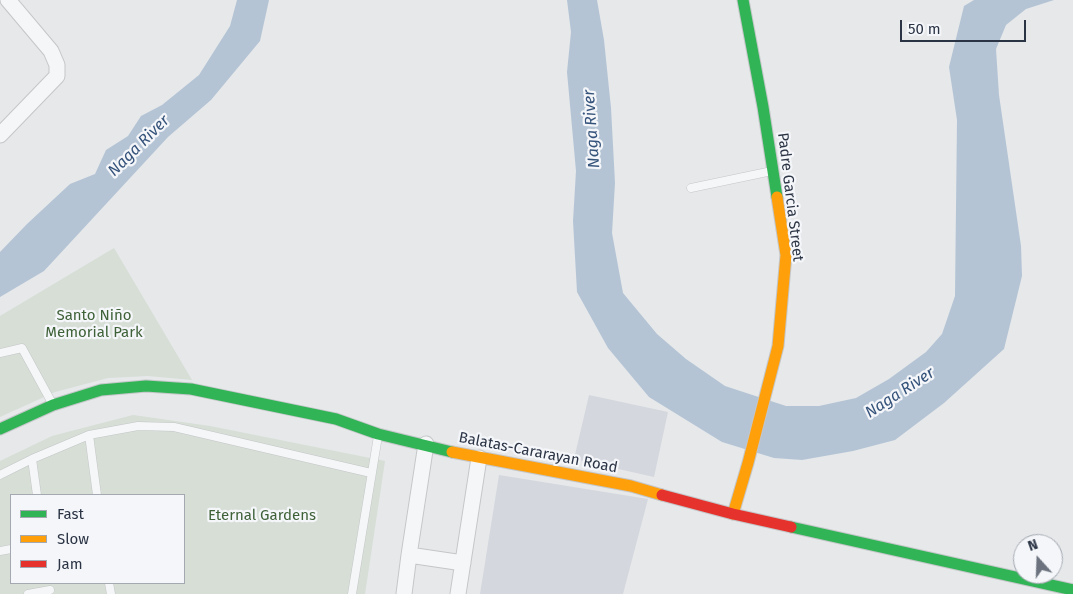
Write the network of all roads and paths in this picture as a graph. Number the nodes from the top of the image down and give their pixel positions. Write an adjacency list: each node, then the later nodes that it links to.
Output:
1 (8, 0): 3 (street)
2 (743, 0): 4 (main road, Padre Garcia Street)
3 (0, 135)
4 (773, 171): 5 (lane); 18 (main road, Padre Garcia Street)
5 (691, 188)
6 (0, 353): 7 (lane)
7 (53, 405): 8 (main road, Balatas-Cararayan Road); 9 (main road, Balatas-Cararayan Road)
8 (0, 429)
9 (378, 434): 11 (main road, Balatas-Cararayan Road); 14 (lane)
10 (89, 435): 13 (lane); 14 (lane); 17 (lane)
11 (426, 444): 12 (main road, Balatas-Cararayan Road); 19 (street)
12 (479, 458): 18 (main road, Balatas-Cararayan Road); 20 (street)
13 (32, 460): 15 (lane); 16 (lane)
14 (371, 473): 24 (lane)
15 (0, 475)
16 (37, 494)
17 (98, 494)
18 (733, 514): 22 (main road, Balatas-Cararayan Road)
19 (409, 555): 20 (street); 25 (street)
20 (463, 563): 26 (street)
21 (50, 589): 23 (lane)
22 (1073, 590)
23 (28, 594)
24 (352, 594)
25 (404, 594)
26 (458, 594)

